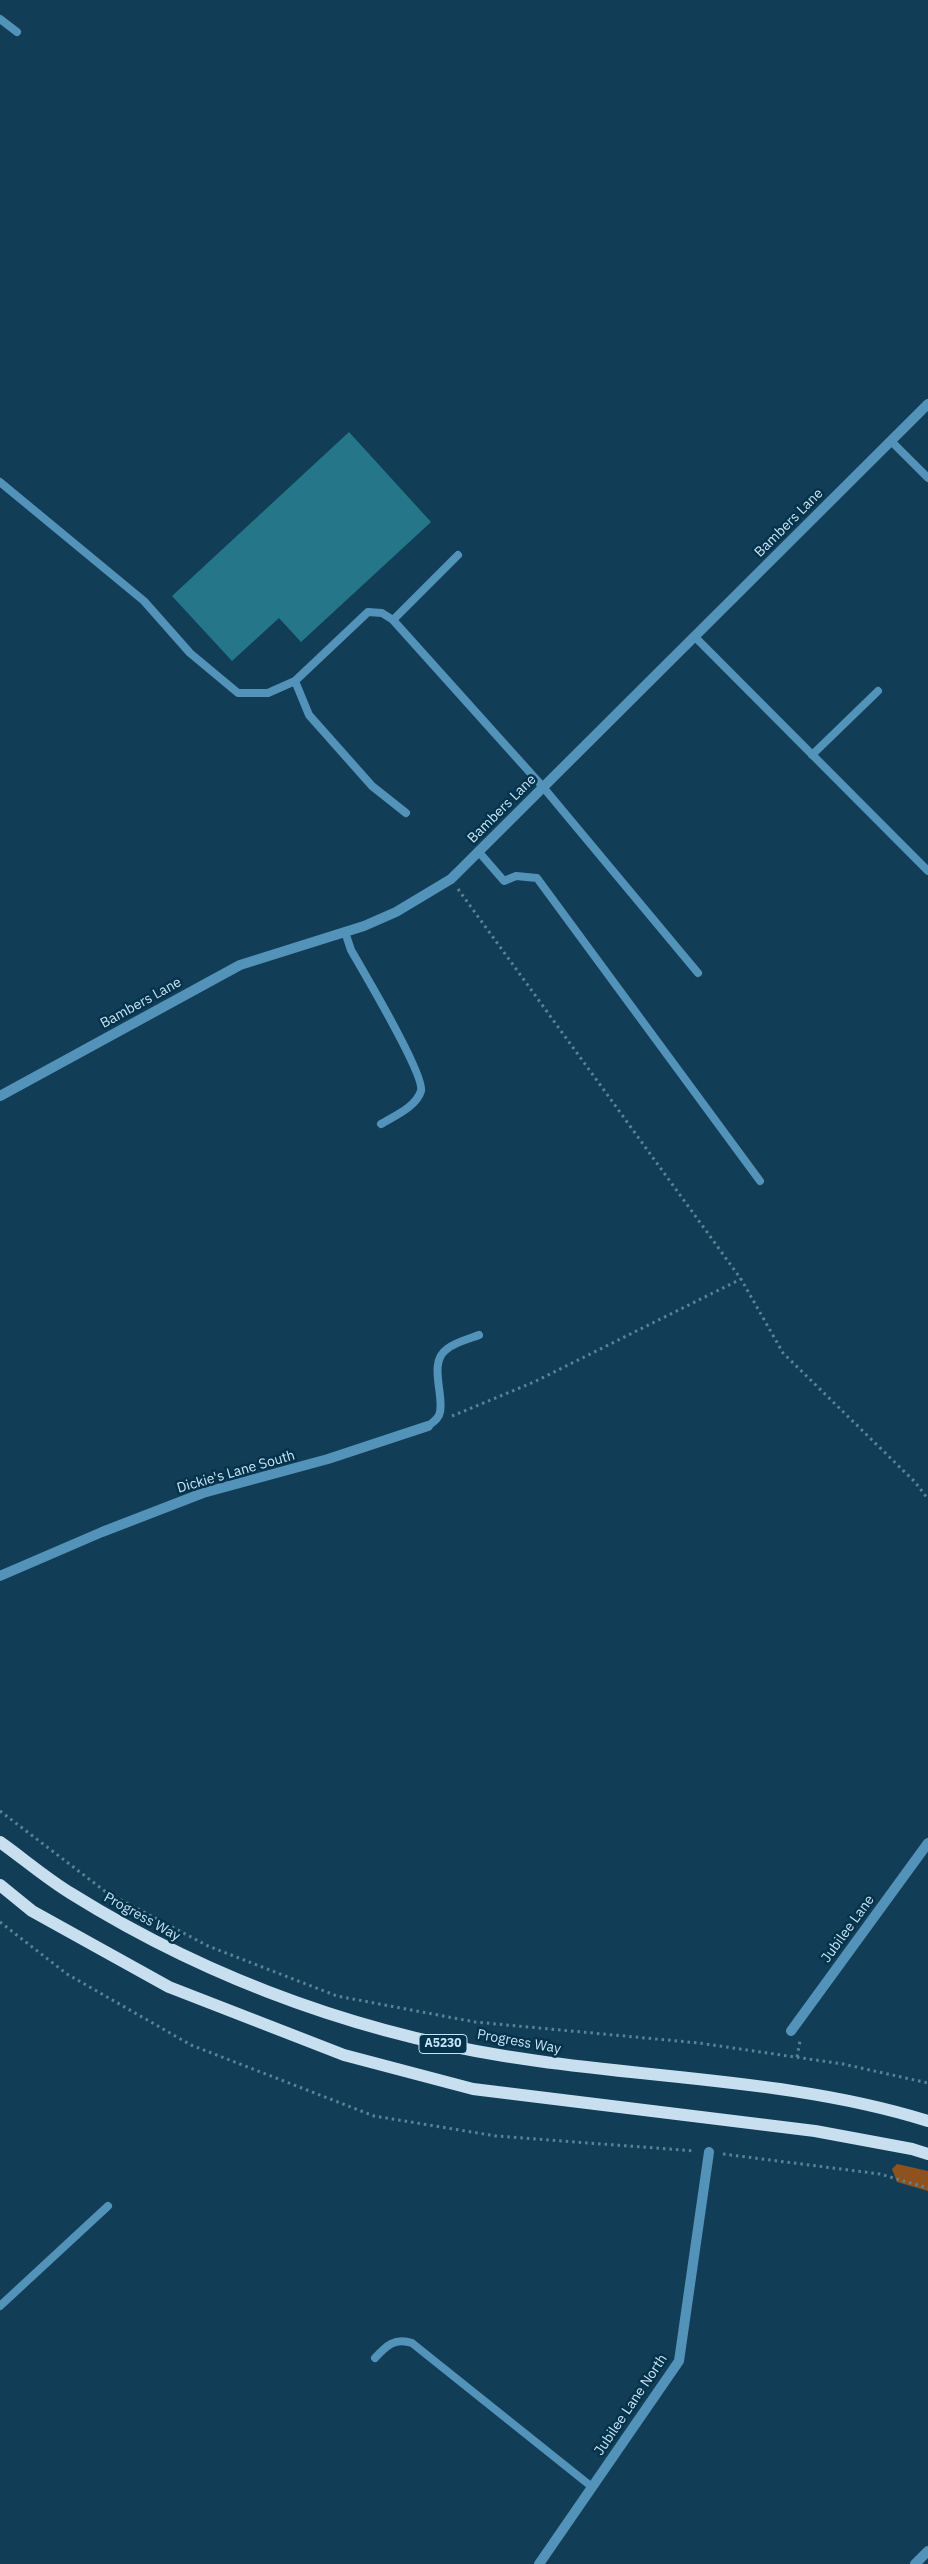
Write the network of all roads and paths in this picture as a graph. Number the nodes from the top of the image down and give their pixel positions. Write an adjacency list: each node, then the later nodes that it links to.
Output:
1 (0, 20): 2 (lane)
2 (17, 32)
3 (928, 404): 4 (street, Bambers Lane)
4 (891, 441): 5 (lane); 9 (street, Bambers Lane)
5 (928, 478)
6 (0, 482): 10 (lane)
7 (458, 555): 8 (lane)
8 (393, 620): 10 (lane); 13 (lane)
9 (694, 636): 12 (lane); 13 (street, Bambers Lane)
10 (295, 681): 14 (lane)
11 (878, 690): 12 (lane)
12 (812, 755): 16 (lane)
13 (543, 786): 15 (street, Bambers Lane); 19 (lane)
14 (406, 813)
15 (478, 851): 17 (street, Bambers Lane); 22 (lane)
16 (928, 870)
17 (451, 879): 18 (street, Bambers Lane); 23 (path)
18 (345, 932): 20 (street, Bambers Lane); 21 (lane)
19 (698, 973)
20 (0, 1096)
21 (380, 1124)
22 (760, 1181)
23 (741, 1280): 25 (path); 26 (path)
24 (479, 1335): 25 (lane)
25 (428, 1426): 27 (street, Dickie's Lane South)
26 (928, 1499)
27 (0, 1576)
28 (0, 1811): 33 (path)
29 (0, 1842): 34 (main road, Progress Way / A5230)
30 (928, 1843): 32 (street, Jubilee Lane)
31 (0, 1885): 36 (main road, A5230)
32 (791, 2031)
33 (928, 2083)
34 (928, 2121)
35 (709, 2152): 40 (street, Jubilee Lane North)
36 (928, 2154)
37 (108, 2206): 38 (lane)
38 (0, 2306)
39 (375, 2358): 40 (lane)
40 (592, 2487): 42 (street, Jubilee Lane North)
41 (928, 2551): 43 (street)
42 (539, 2564)
43 (915, 2564)

